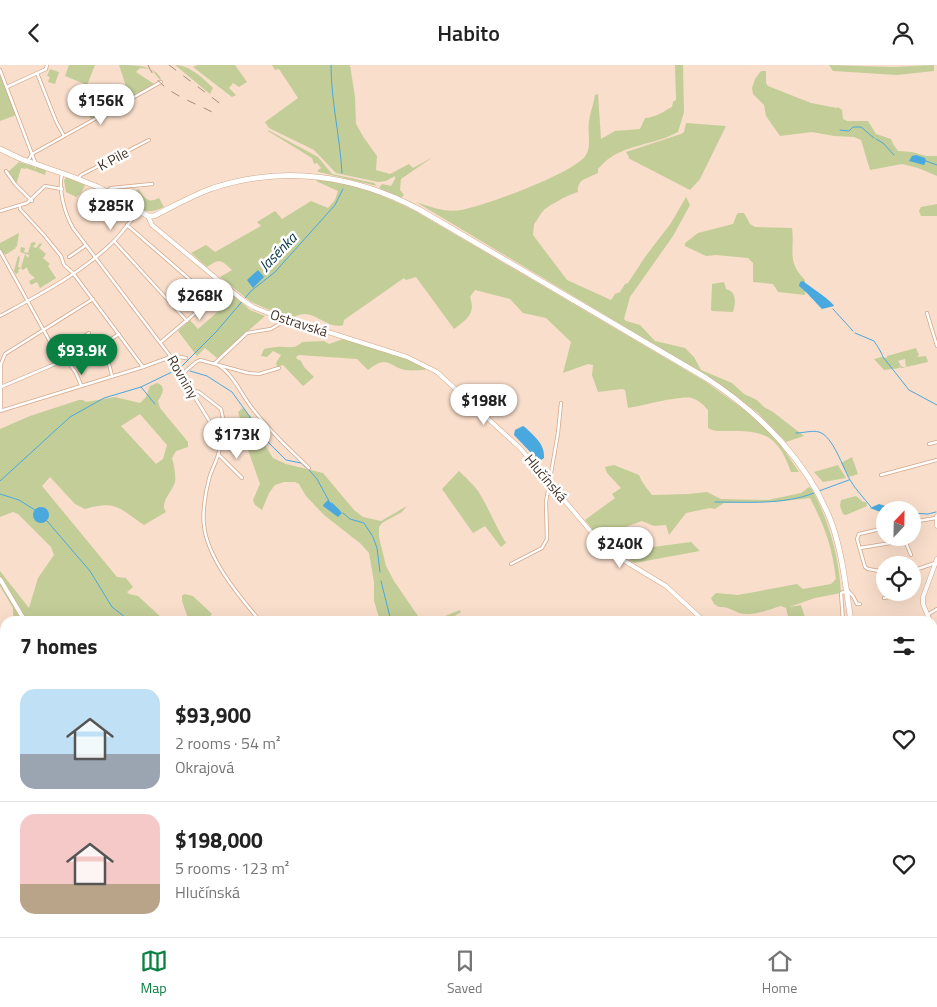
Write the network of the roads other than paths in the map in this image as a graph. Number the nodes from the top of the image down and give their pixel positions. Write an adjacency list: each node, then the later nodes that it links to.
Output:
1 (47, 65): 3 (street)
2 (0, 70): 5 (street)
3 (37, 73): 5 (street); 6 (street)
4 (161, 82): 6 (street)
5 (7, 87): 9 (street)
6 (64, 136): 9 (street)
7 (149, 140): 14 (street, K Pile)
8 (0, 149): 10 (main road)
9 (32, 154): 10 (street); 11 (street)
10 (28, 161): 11 (main road)
11 (45, 167): 13 (main road)
12 (6, 171): 18 (street)
13 (62, 173): 14 (main road); 16 (street, Rovniny)
14 (78, 179): 17 (main road)
15 (152, 184): 17 (street)
16 (62, 189): 18 (street); 25 (street, Rovniny)
17 (106, 192): 21 (main road)
18 (32, 201): 19 (street)
19 (20, 207): 20 (street); 29 (street)
20 (0, 211)
21 (137, 213): 22 (main road); 23 (street)
22 (150, 216): 30 (street, Ostravská); 84 (main road)
23 (127, 225): 24 (street); 31 (street)
24 (114, 241): 28 (street); 37 (street)
25 (85, 246): 27 (street); 28 (street, Rovniny)
26 (0, 251): 33 (street)
27 (69, 257)
28 (95, 258): 29 (street); 43 (street, Rovniny)
29 (73, 273): 32 (street); 33 (street)
30 (222, 283): 31 (street); 36 (street, Ostravská)
31 (210, 297): 37 (street)
32 (93, 299): 38 (street); 40 (street)
33 (27, 301): 35 (street); 38 (street)
34 (927, 313): 44 (street)
35 (0, 316)
36 (286, 320): 49 (street, Ostravská); 52 (street)
37 (187, 321): 43 (street)
38 (43, 330): 45 (street); 60 (street)
39 (89, 333): 41 (street)
40 (119, 334): 47 (street); 55 (street)
41 (84, 336): 42 (street); 47 (street)
42 (80, 339)
43 (161, 342): 48 (street, Rovniny)
44 (937, 346)
45 (54, 349)
46 (59, 349): 51 (street)
47 (91, 349): 51 (street)
48 (172, 357): 50 (street); 55 (street); 57 (street, Rovniny)
49 (407, 357): 72 (street, Hlučínská)
50 (186, 358)
51 (67, 359): 59 (street); 60 (street)
52 (214, 363): 54 (street); 57 (street)
53 (109, 364): 58 (street)
54 (218, 365): 56 (street); 69 (street)
55 (143, 367): 58 (street)
56 (279, 368)
57 (181, 375): 61 (street, Rovniny)
58 (112, 376): 59 (street)
59 (81, 385): 63 (street)
60 (1, 387): 63 (street)
61 (190, 390): 64 (street, Rovniny); 64 (street)
62 (561, 403): 72 (street)
63 (1, 411)
64 (218, 435): 67 (street, Rovniny)
65 (937, 441): 66 (street)
66 (928, 444)
67 (219, 455): 71 (street); 87 (street, Rovniny)
68 (937, 460): 70 (street)
69 (309, 468)
70 (881, 475)
71 (242, 478)
72 (550, 483): 80 (street); 88 (street, Hlučínská)
73 (937, 517): 74 (street); 75 (street)
74 (921, 521)
75 (937, 526)
76 (876, 530): 77 (street)
77 (860, 548): 78 (street); 82 (street)
78 (911, 555)
79 (936, 561): 81 (street); 91 (street)
80 (512, 564)
81 (921, 567)
82 (876, 570)
83 (0, 579): 86 (street)
84 (846, 591): 85 (street); 89 (street); 90 (main road)
85 (859, 604)
86 (22, 616)
87 (256, 616)
88 (699, 616)
89 (842, 616)
90 (851, 616)
91 (928, 616)

